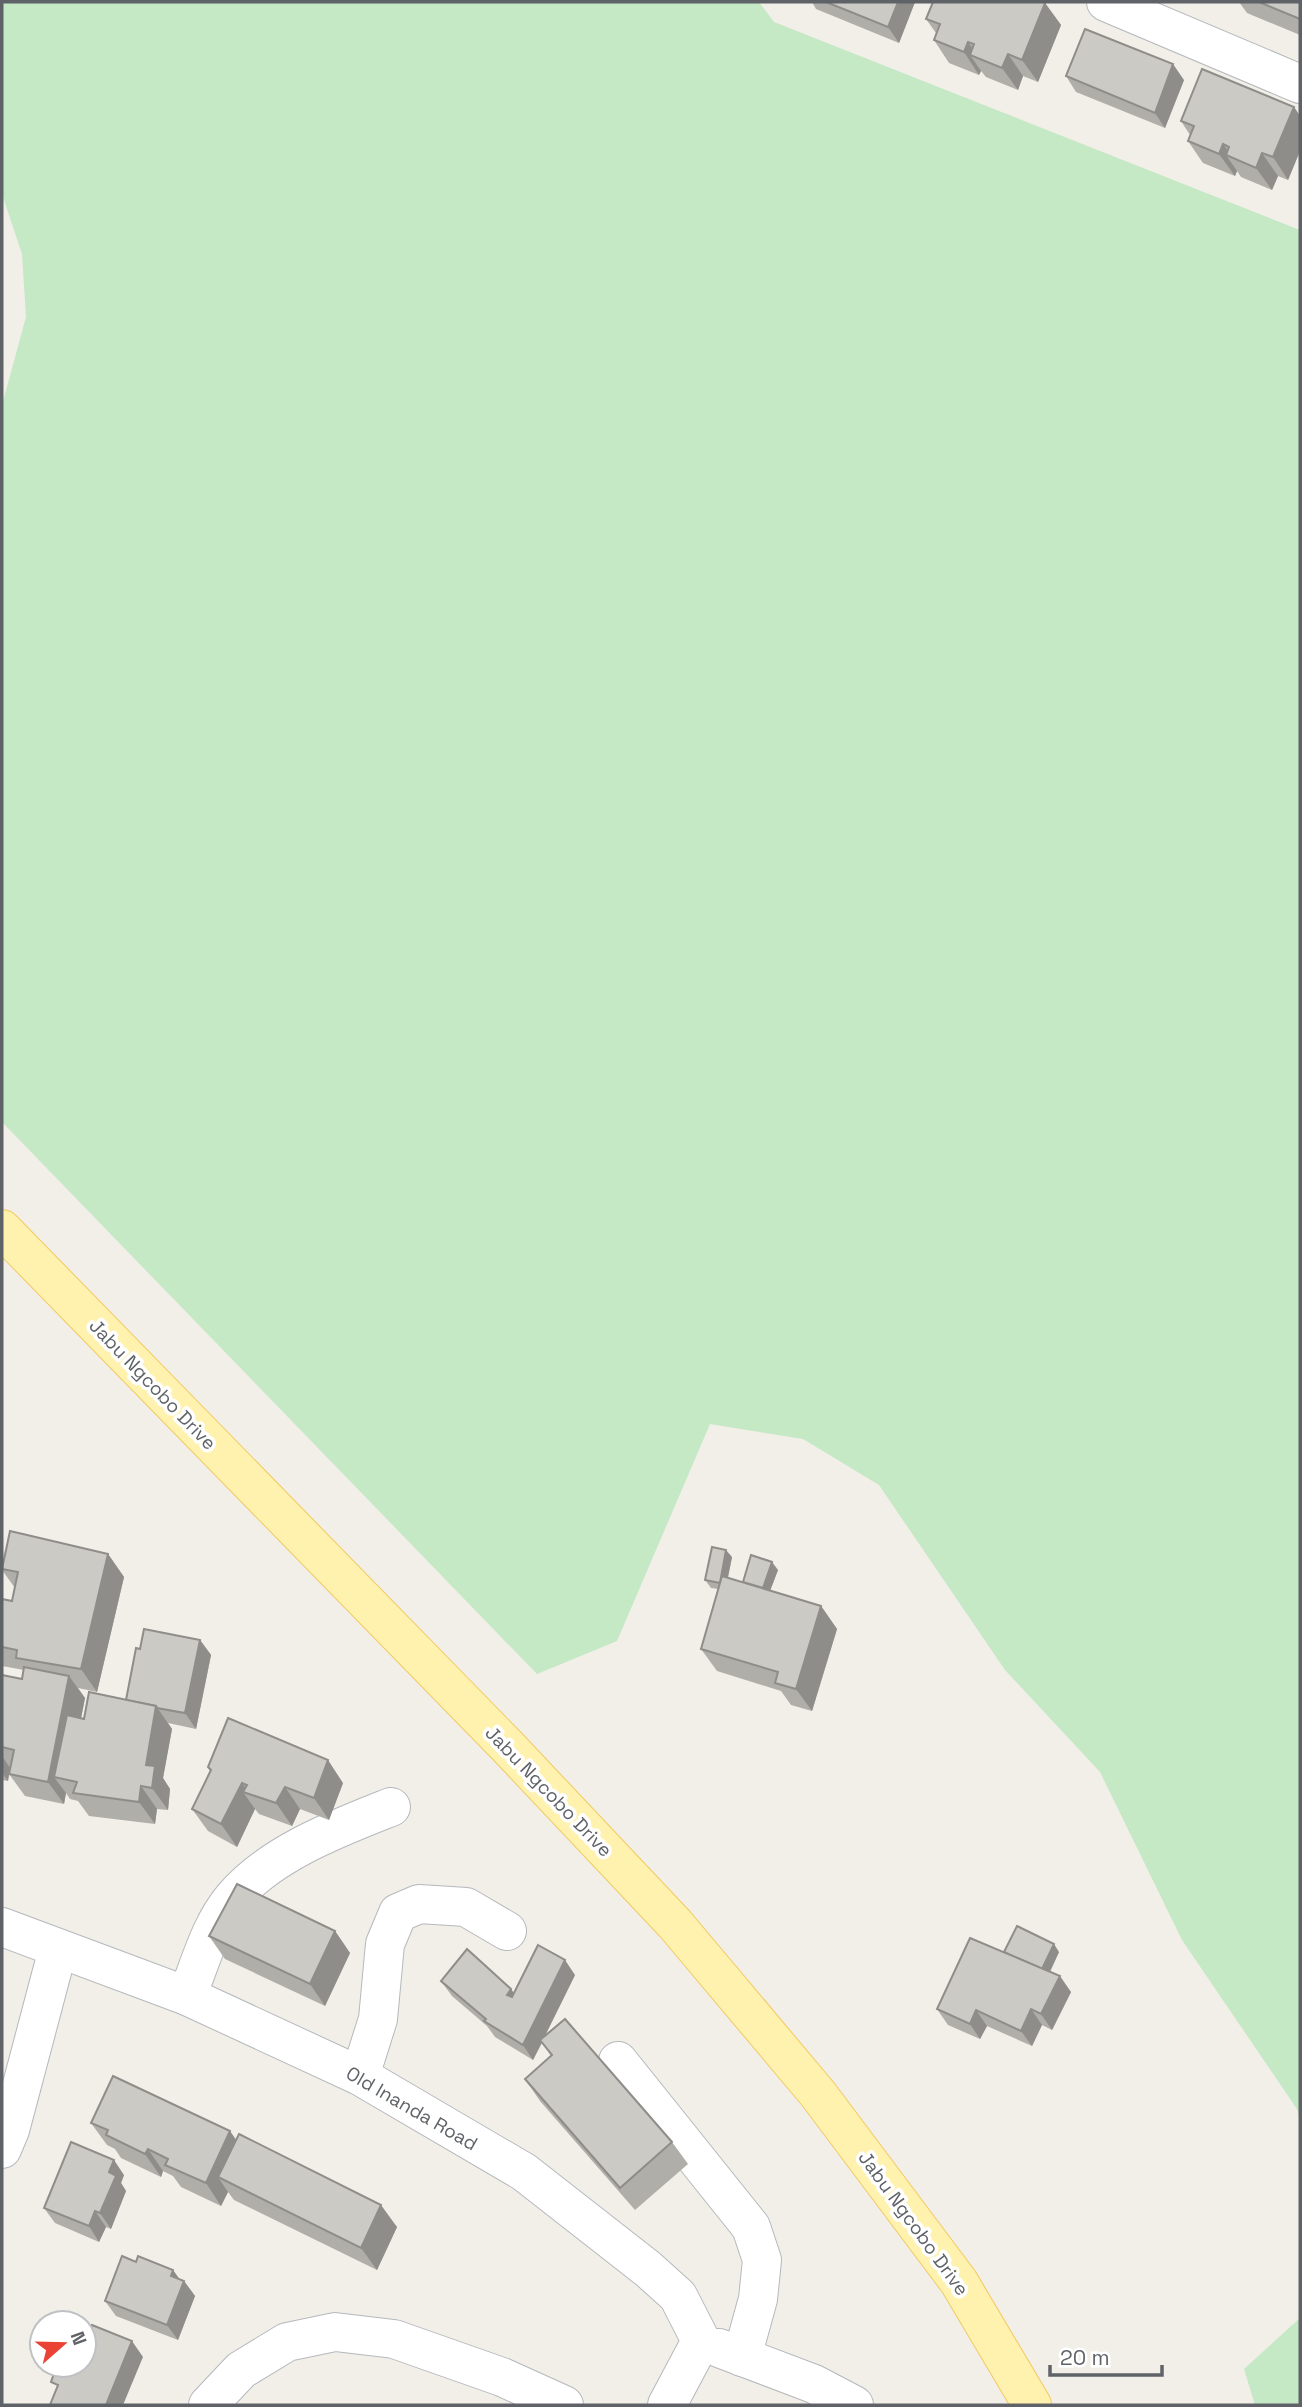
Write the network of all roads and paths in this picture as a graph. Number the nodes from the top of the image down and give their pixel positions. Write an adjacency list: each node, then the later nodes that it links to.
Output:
1 (1106, 2): 2 (street)
2 (1300, 84)
3 (2, 1231): 18 (main road, Jabu Ngcobo Drive)
4 (391, 1807): 8 (street)
5 (2, 1927): 7 (street, Old Inanda Road)
6 (507, 1931): 10 (street)
7 (58, 1949): 8 (street, Old Inanda Road); 11 (street)
8 (187, 1996): 10 (street, Old Inanda Road)
9 (618, 2061): 13 (street)
10 (360, 2076): 12 (street, Old Inanda Road)
11 (2, 2149)
12 (701, 2341): 13 (street); 16 (street)
13 (742, 2357): 17 (street)
14 (208, 2405): 15 (street)
15 (564, 2405)
16 (667, 2405)
17 (854, 2405)
18 (1032, 2405)

